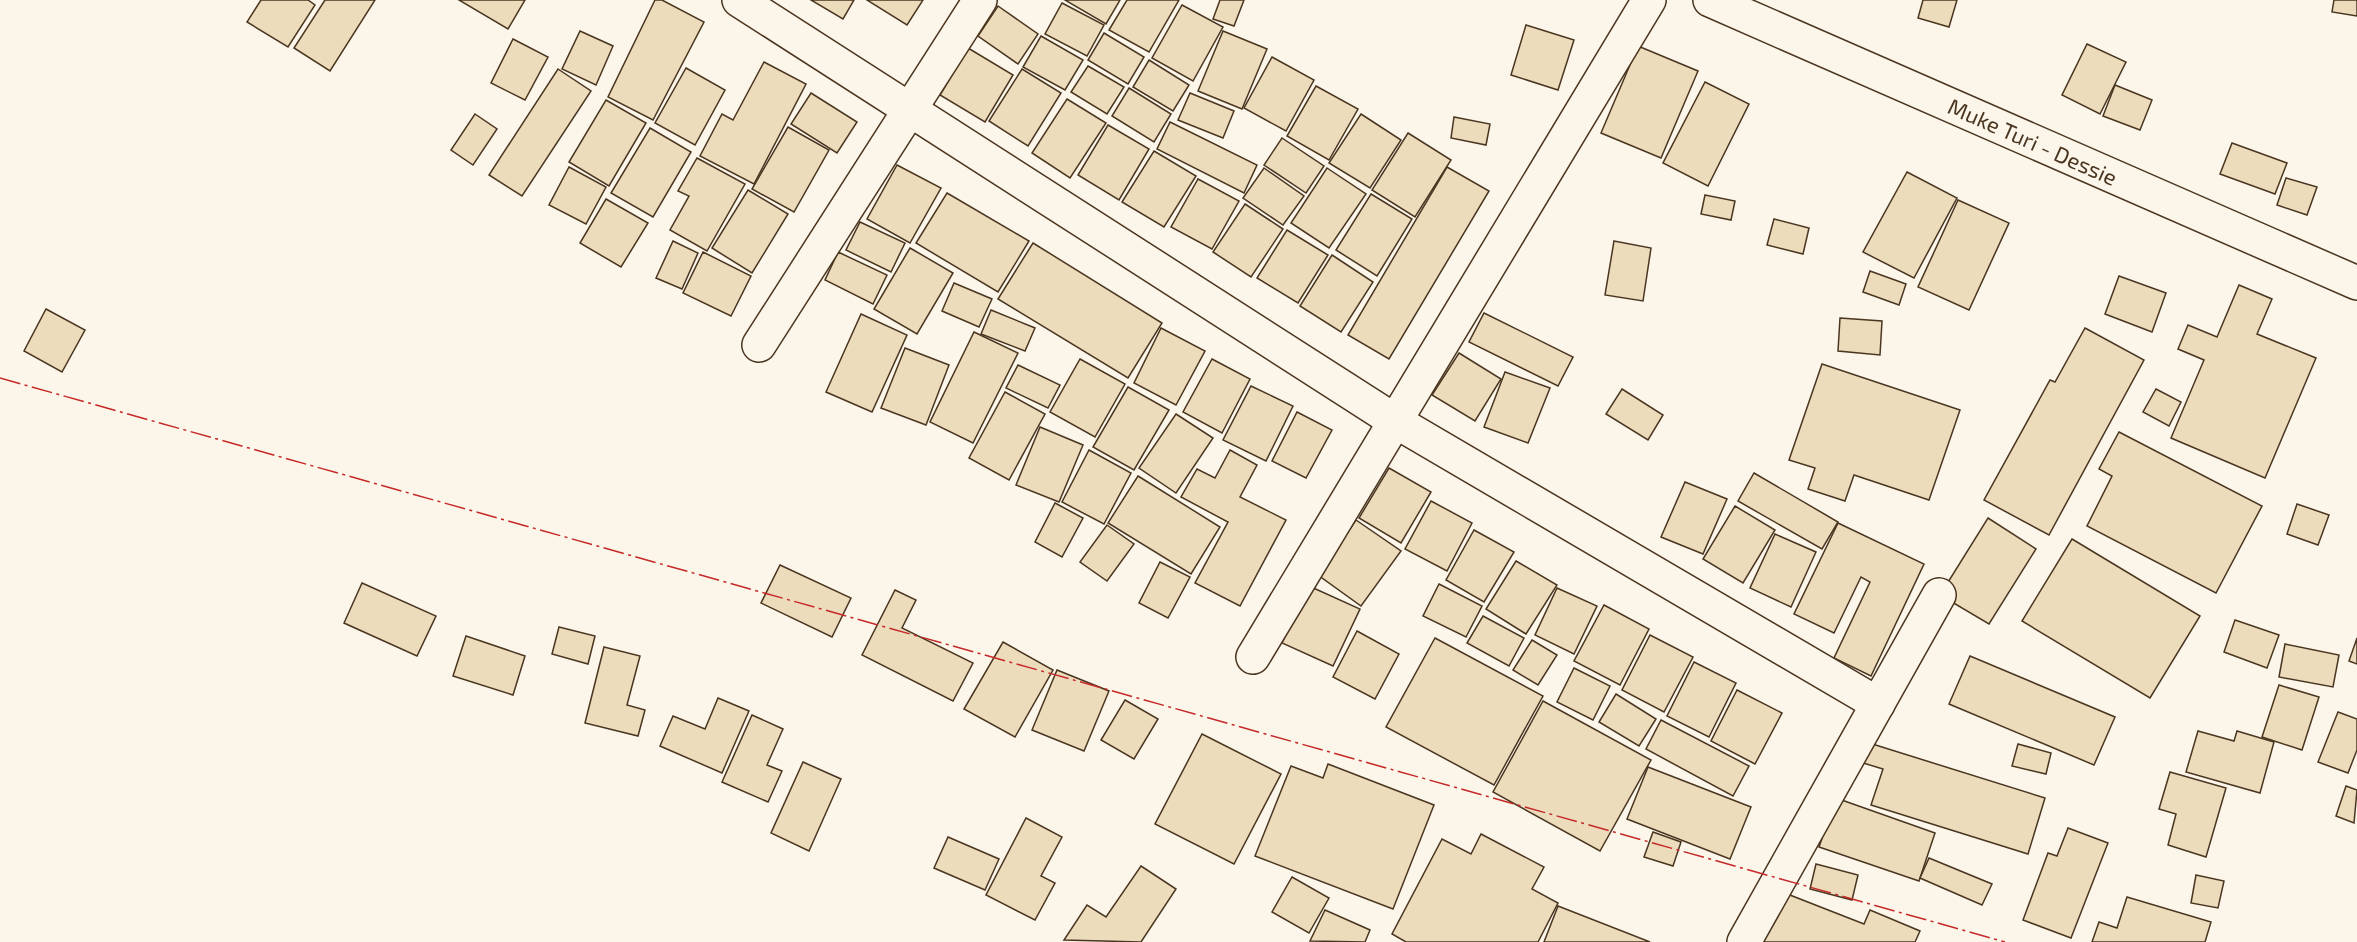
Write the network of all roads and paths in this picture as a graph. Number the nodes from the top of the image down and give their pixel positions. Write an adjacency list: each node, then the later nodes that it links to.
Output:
1 (739, 0): 5 (street)
2 (980, 0): 5 (street)
3 (1649, 0): 8 (street)
4 (1710, 0): 6 (street, Muke Turi - Dessie)
5 (909, 109): 7 (street); 8 (street)
6 (2357, 283)
7 (759, 345)
8 (1395, 421): 10 (street); 11 (street)
9 (1939, 595): 11 (street)
10 (1253, 657)
11 (1878, 704): 12 (street)
12 (1744, 942)

